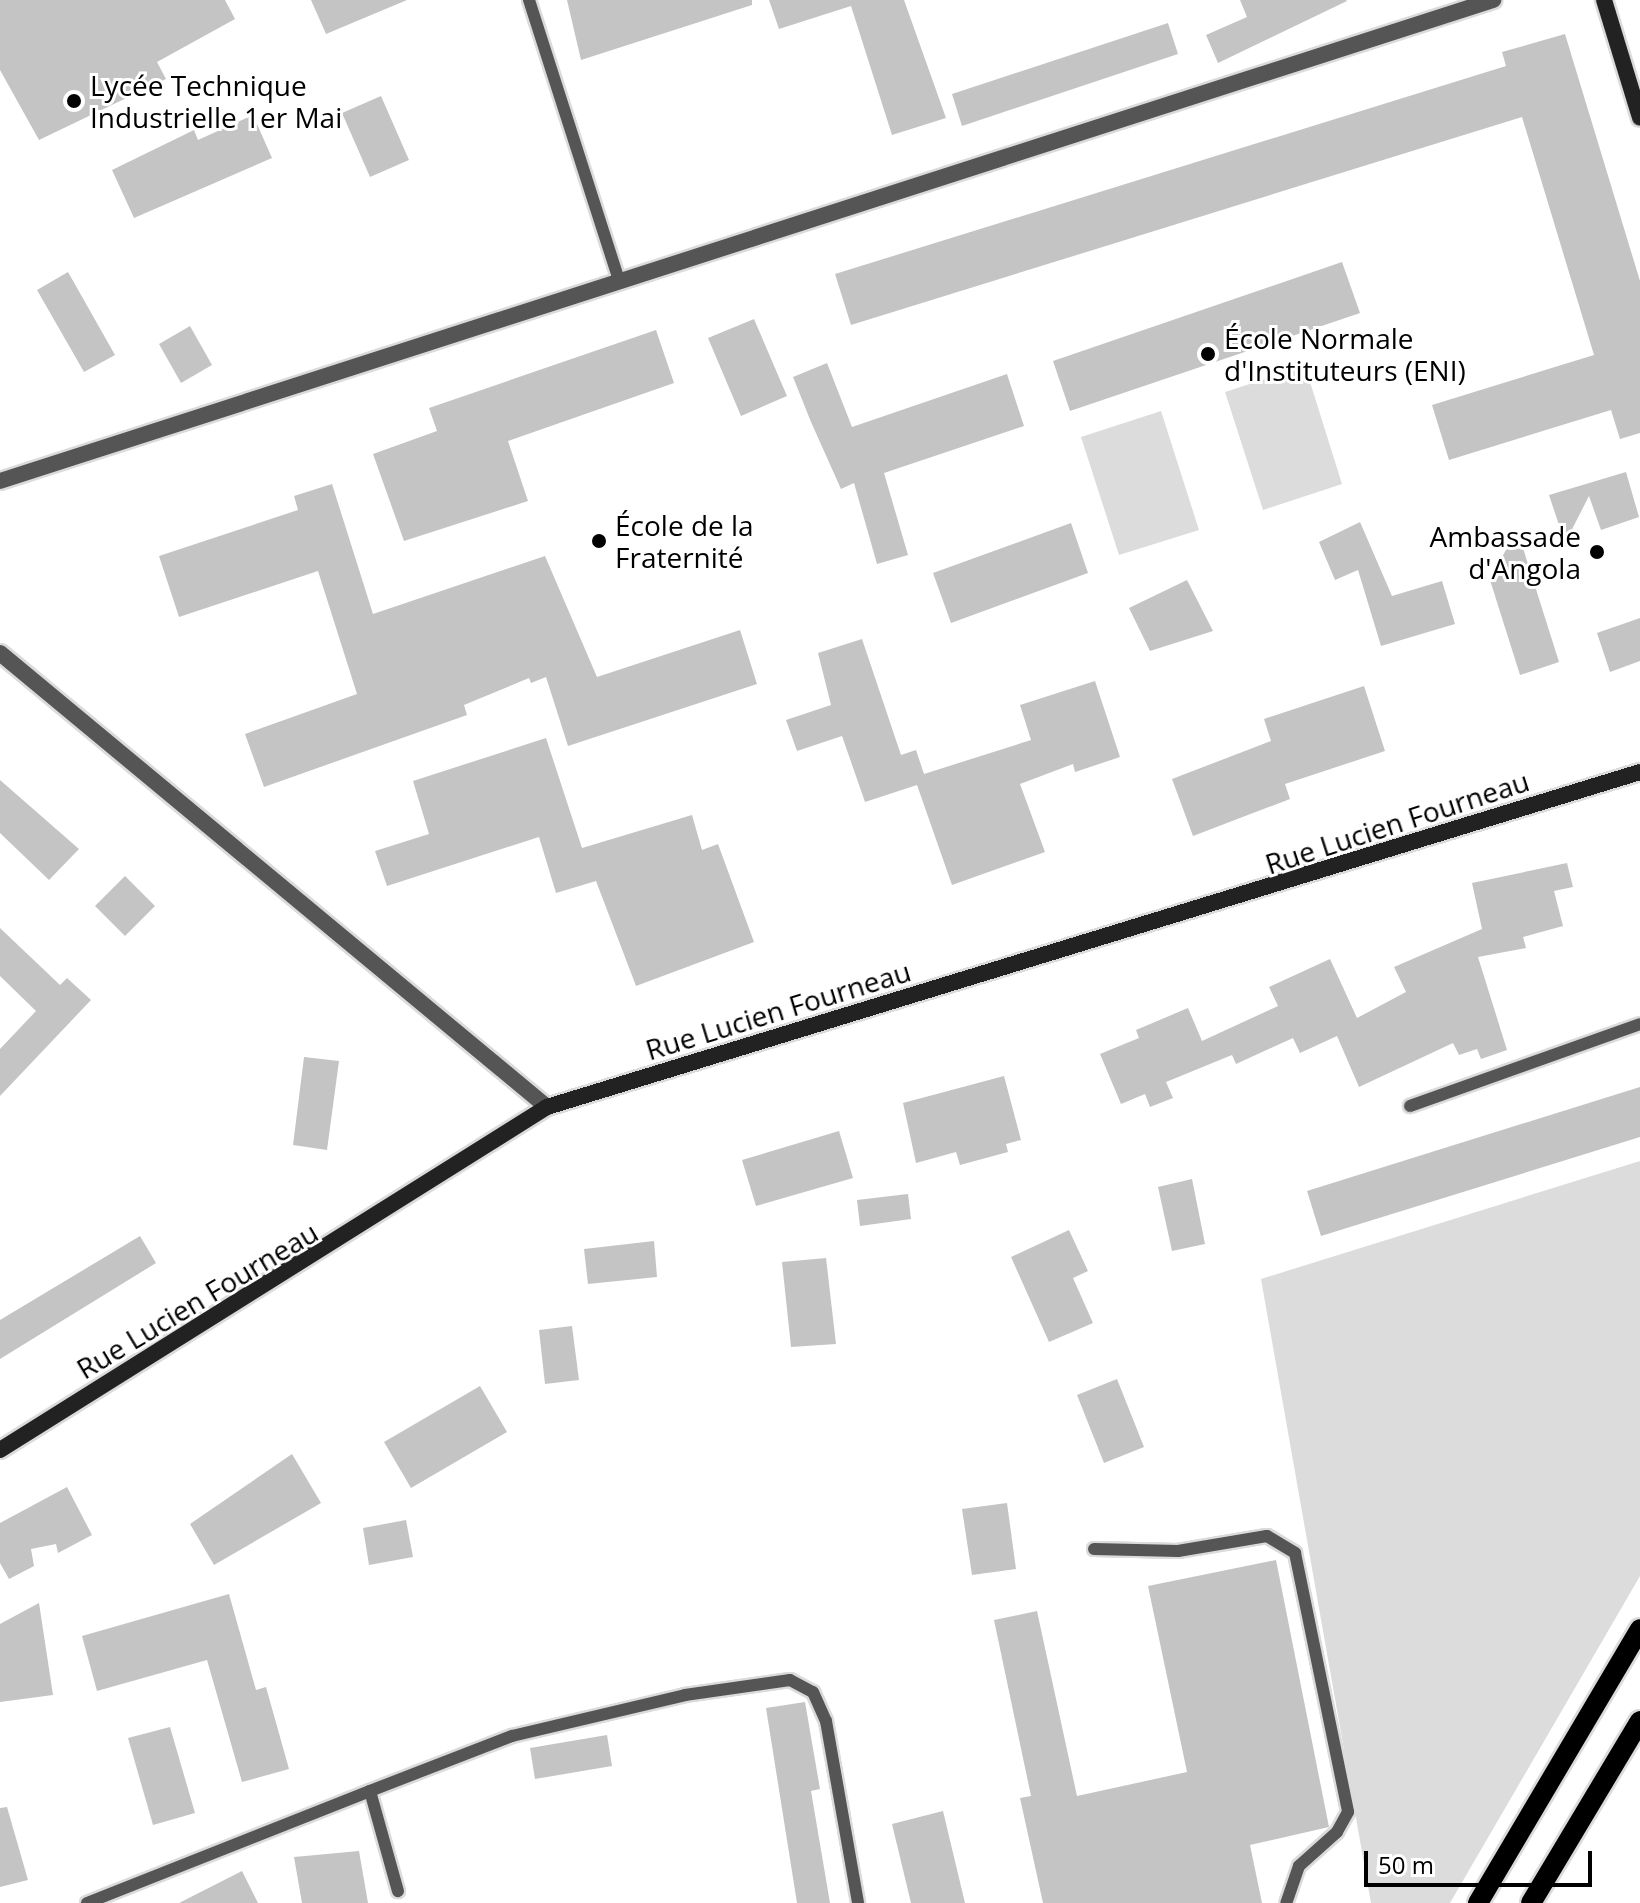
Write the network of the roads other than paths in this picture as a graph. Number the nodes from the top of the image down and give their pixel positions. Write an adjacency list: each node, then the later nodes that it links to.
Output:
1 (529, 0): 5 (lane)
2 (1493, 0): 5 (street)
3 (1604, 0): 4 (street)
4 (1640, 118)
5 (620, 283): 6 (street)
6 (0, 481)
7 (0, 653): 11 (street)
8 (1640, 772): 11 (street, Rue Lucien Fourneau)
9 (1640, 1024): 10 (lane)
10 (1410, 1106)
11 (547, 1107): 12 (street, Rue Lucien Fourneau)
12 (0, 1450)
13 (1094, 1549): 20 (lane)
14 (1640, 1629): 21 (main road)
15 (1640, 1721): 22 (main road)
16 (370, 1791): 17 (lane); 18 (lane); 19 (lane)
17 (398, 1891)
18 (87, 1903)
19 (858, 1903)
20 (1286, 1903)
21 (1478, 1903)
22 (1531, 1903)

